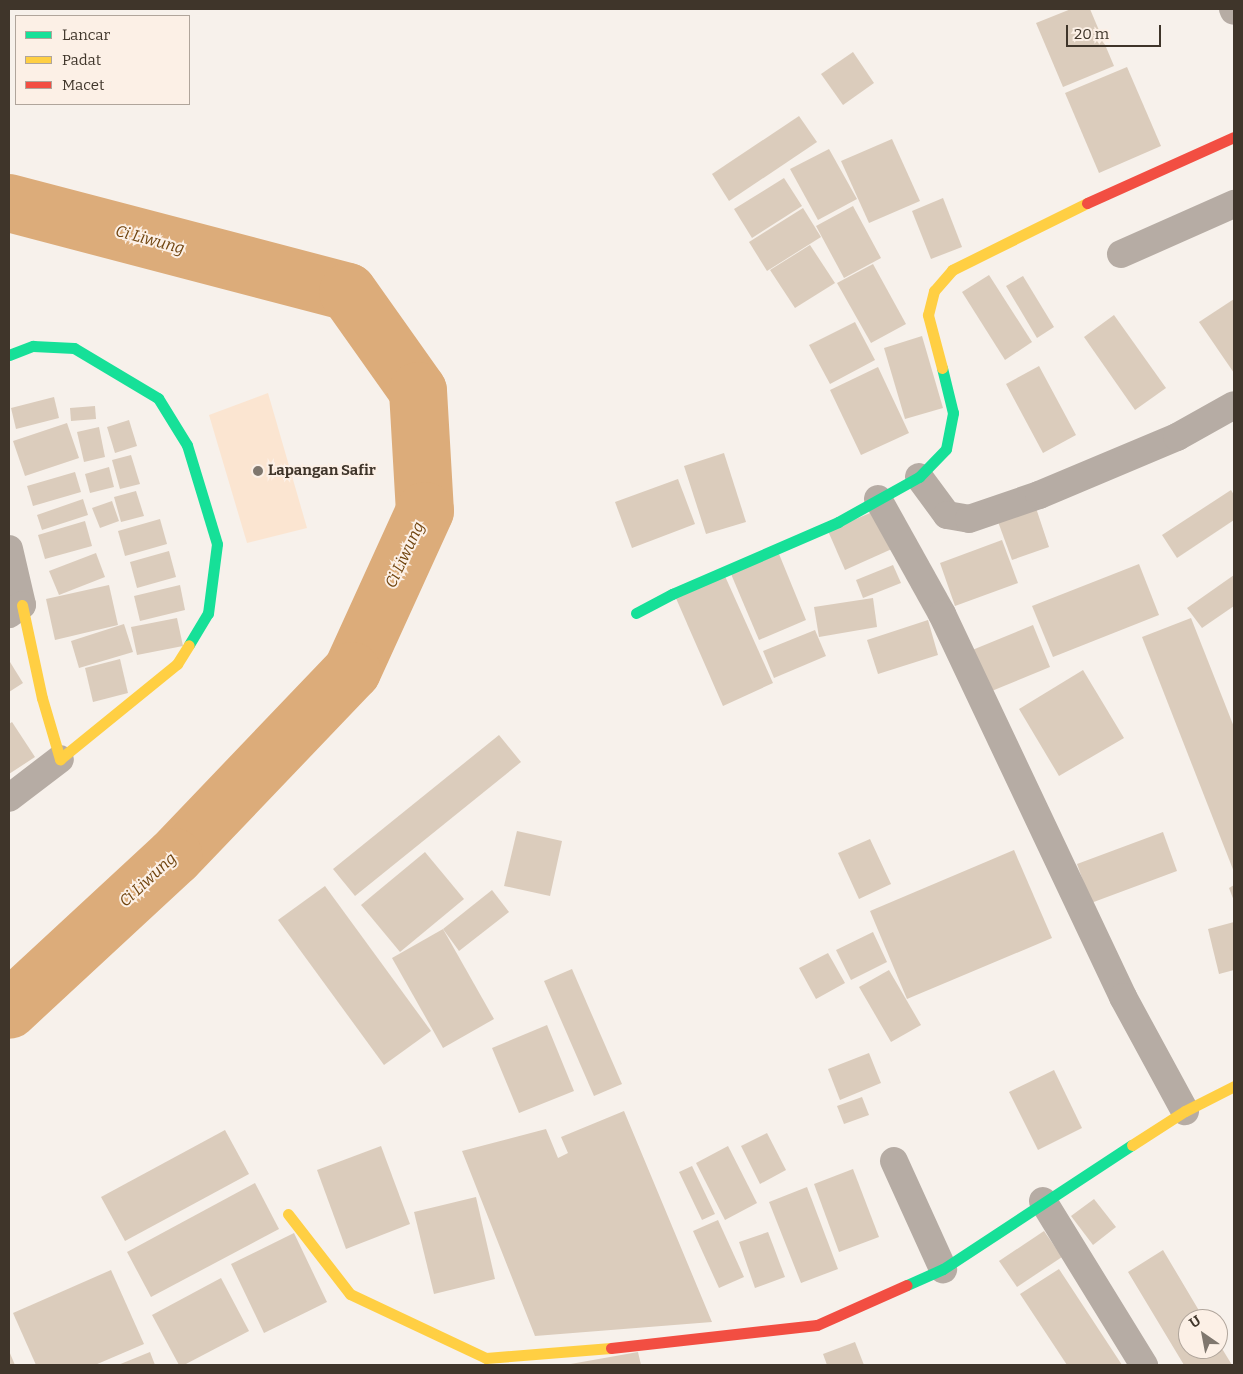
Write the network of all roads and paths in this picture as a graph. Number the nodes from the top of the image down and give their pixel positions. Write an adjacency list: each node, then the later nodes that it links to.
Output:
1 (1234, 137): 6 (street)
2 (1234, 204): 3 (street)
3 (1121, 254)
4 (9, 355): 11 (street)
5 (1234, 405): 6 (street)
6 (919, 477): 7 (street)
7 (878, 499): 10 (street); 14 (street)
8 (9, 549): 9 (street)
9 (15, 609): 11 (street)
10 (636, 613)
11 (60, 759): 12 (street)
12 (9, 798)
13 (1234, 1086): 14 (street)
14 (1186, 1111): 16 (street)
15 (894, 1161): 18 (street)
16 (1043, 1202): 18 (street); 20 (street)
17 (288, 1214): 19 (street)
18 (943, 1269): 19 (street)
19 (490, 1362)
20 (1144, 1365)

